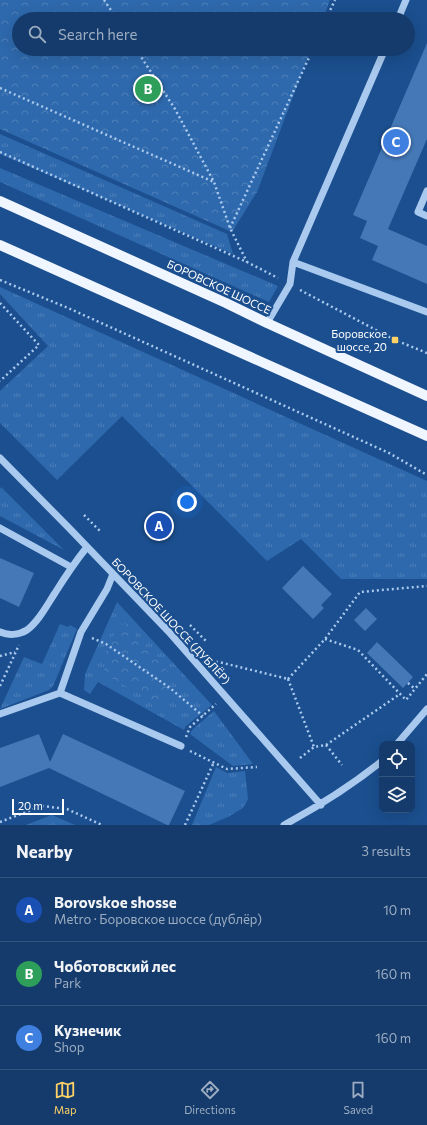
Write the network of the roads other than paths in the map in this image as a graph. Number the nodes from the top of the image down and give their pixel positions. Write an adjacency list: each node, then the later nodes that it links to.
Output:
1 (406, 0): 2 (street)
2 (401, 12)
3 (382, 56): 8 (street)
4 (427, 191): 6 (street)
5 (0, 200): 10 (main road, БОРОВСКОЕ ШОССЕ)
6 (427, 216)
7 (0, 245): 12 (main road)
8 (294, 262): 9 (street); 10 (street)
9 (427, 312)
10 (267, 323): 11 (main road, БОРОВСКОЕ ШОССЕ)
11 (427, 396)
12 (427, 436)
13 (0, 458): 15 (street, БОРОВСКОЕ ШОССЕ (ДУБЛЁР))
14 (0, 528): 16 (street)
15 (87, 547): 16 (street); 17 (street, БОРОВСКОЕ ШОССЕ (ДУБЛЁР))
16 (72, 567): 18 (street)
17 (114, 574): 19 (street); 25 (street, БОРОВСКОЕ ШОССЕ (ДУБЛЁР))
18 (0, 632)
19 (60, 694): 21 (street); 23 (street)
20 (427, 709): 22 (street)
21 (0, 714)
22 (400, 741)
23 (181, 746)
24 (379, 763): 25 (street)
25 (321, 805): 26 (street)
26 (284, 825)

